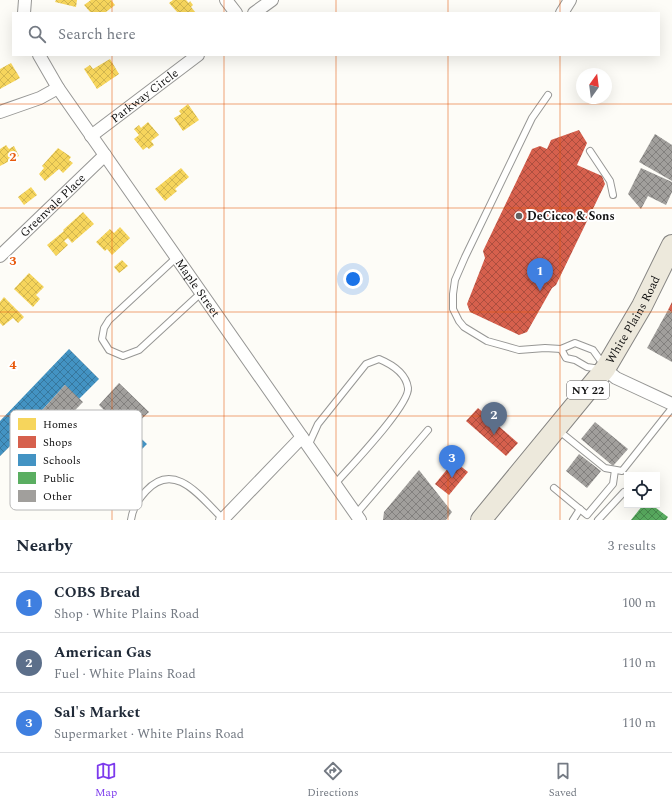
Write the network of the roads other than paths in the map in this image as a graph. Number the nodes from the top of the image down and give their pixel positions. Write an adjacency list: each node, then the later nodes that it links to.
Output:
1 (25, 0): 5 (street)
2 (226, 0): 6 (street)
3 (272, 0): 7 (street)
4 (570, 0): 8 (street)
5 (24, 12)
6 (235, 12)
7 (255, 12)
8 (563, 12)
9 (39, 56): 11 (street, Maple Street)
10 (197, 56): 14 (street, Parkway Circle)
11 (58, 88): 13 (street); 14 (street, Maple Street)
12 (548, 95): 22 (lane)
13 (0, 112)
14 (91, 136): 16 (street, Maple Street)
15 (590, 150): 17 (lane)
16 (105, 155): 19 (street, Greenvale Place); 20 (street, Maple Street)
17 (613, 194)
18 (671, 251): 23 (main road, White Plains Road / NY 22)
19 (0, 256)
20 (177, 257): 21 (street, Maple Street); 21 (lane)
21 (202, 292): 28 (street, Maple Street)
22 (561, 349): 23 (lane); 23 (lane)
23 (605, 369): 24 (street); 26 (main road, White Plains Road / NY 22)
24 (672, 404)
25 (672, 408): 29 (lane)
26 (556, 429): 29 (lane); 39 (main road, White Plains Road / NY 22)
27 (428, 430): 36 (lane)
28 (305, 442): 30 (street, Maple Street); 30 (lane); 37 (street)
29 (615, 470): 34 (lane)
30 (335, 484): 36 (street, Maple Street)
31 (554, 488): 34 (lane)
32 (624, 492): 41 (lane)
33 (142, 496): 37 (lane)
34 (580, 509): 40 (lane)
35 (133, 510): 38 (lane)
36 (358, 517)
37 (222, 519)
38 (131, 520)
39 (481, 520)
40 (573, 520)
41 (598, 520)

